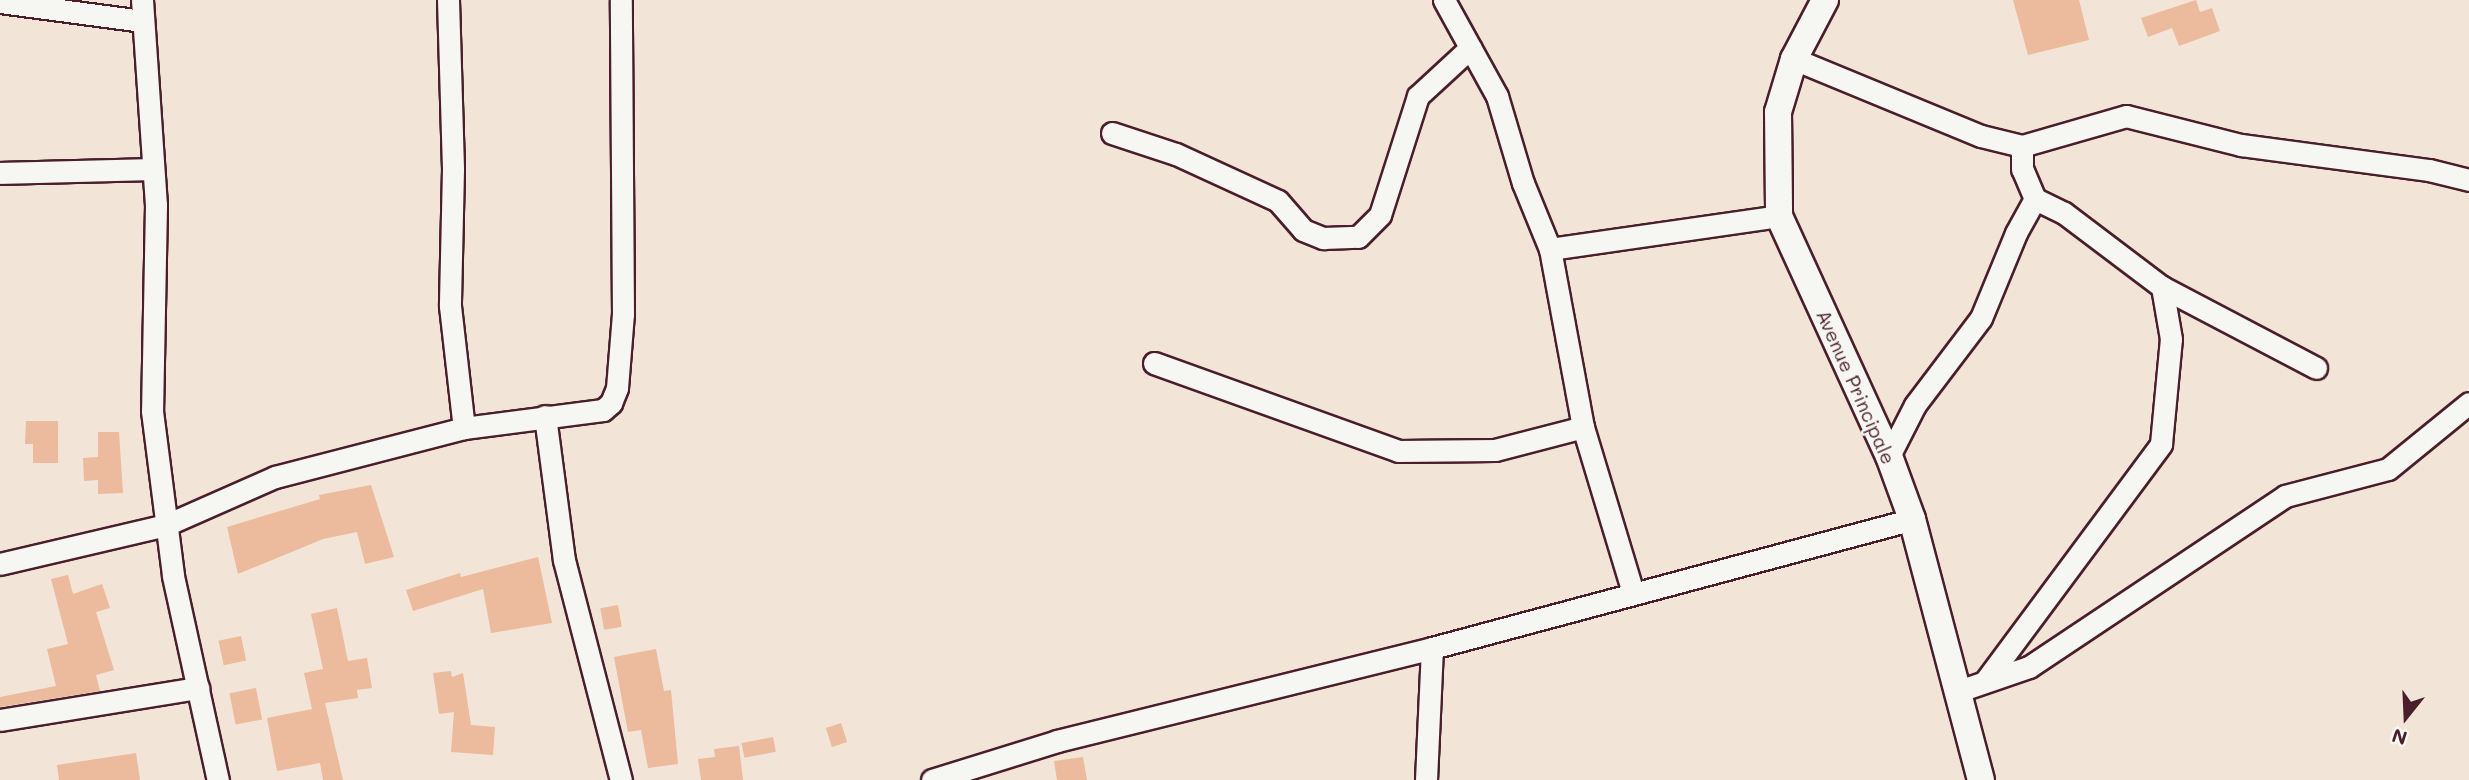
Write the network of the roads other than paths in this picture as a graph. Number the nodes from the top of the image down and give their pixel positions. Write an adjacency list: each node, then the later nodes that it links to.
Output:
1 (448, 0): 23 (street)
2 (621, 0): 21 (street)
3 (1444, 0): 7 (street)
4 (1825, 0): 8 (street, Avenue Principale)
5 (0, 2): 6 (street)
6 (142, 10): 11 (street)
7 (1470, 48): 9 (street); 16 (street)
8 (1794, 60): 10 (street); 15 (street, Avenue Principale)
9 (1112, 133)
10 (2022, 146): 13 (street); 14 (street)
11 (153, 169): 12 (street); 26 (street)
12 (0, 173)
13 (2469, 180)
14 (2035, 198): 17 (street); 24 (street)
15 (1779, 216): 16 (street); 24 (street, Avenue Principale)
16 (1550, 249): 22 (street)
17 (2162, 287): 19 (street); 30 (street)
18 (1154, 363): 22 (street)
19 (2316, 368)
20 (2469, 403): 30 (street)
21 (545, 415): 23 (street); 35 (street)
22 (1583, 427): 28 (street)
23 (464, 428): 26 (street)
24 (1889, 456): 25 (street, Avenue Principale)
25 (1912, 519): 28 (street); 32 (street, Avenue Principale)
26 (166, 525): 27 (street); 31 (street)
27 (0, 565)
28 (1633, 593): 29 (street)
29 (1432, 648): 36 (street); 37 (street)
30 (1986, 680): 32 (street)
31 (198, 688): 33 (street); 34 (street)
32 (1956, 692): 38 (street, Avenue Principale)
33 (0, 720)
34 (218, 780)
35 (621, 780)
36 (932, 780)
37 (1426, 780)
38 (1981, 780)

